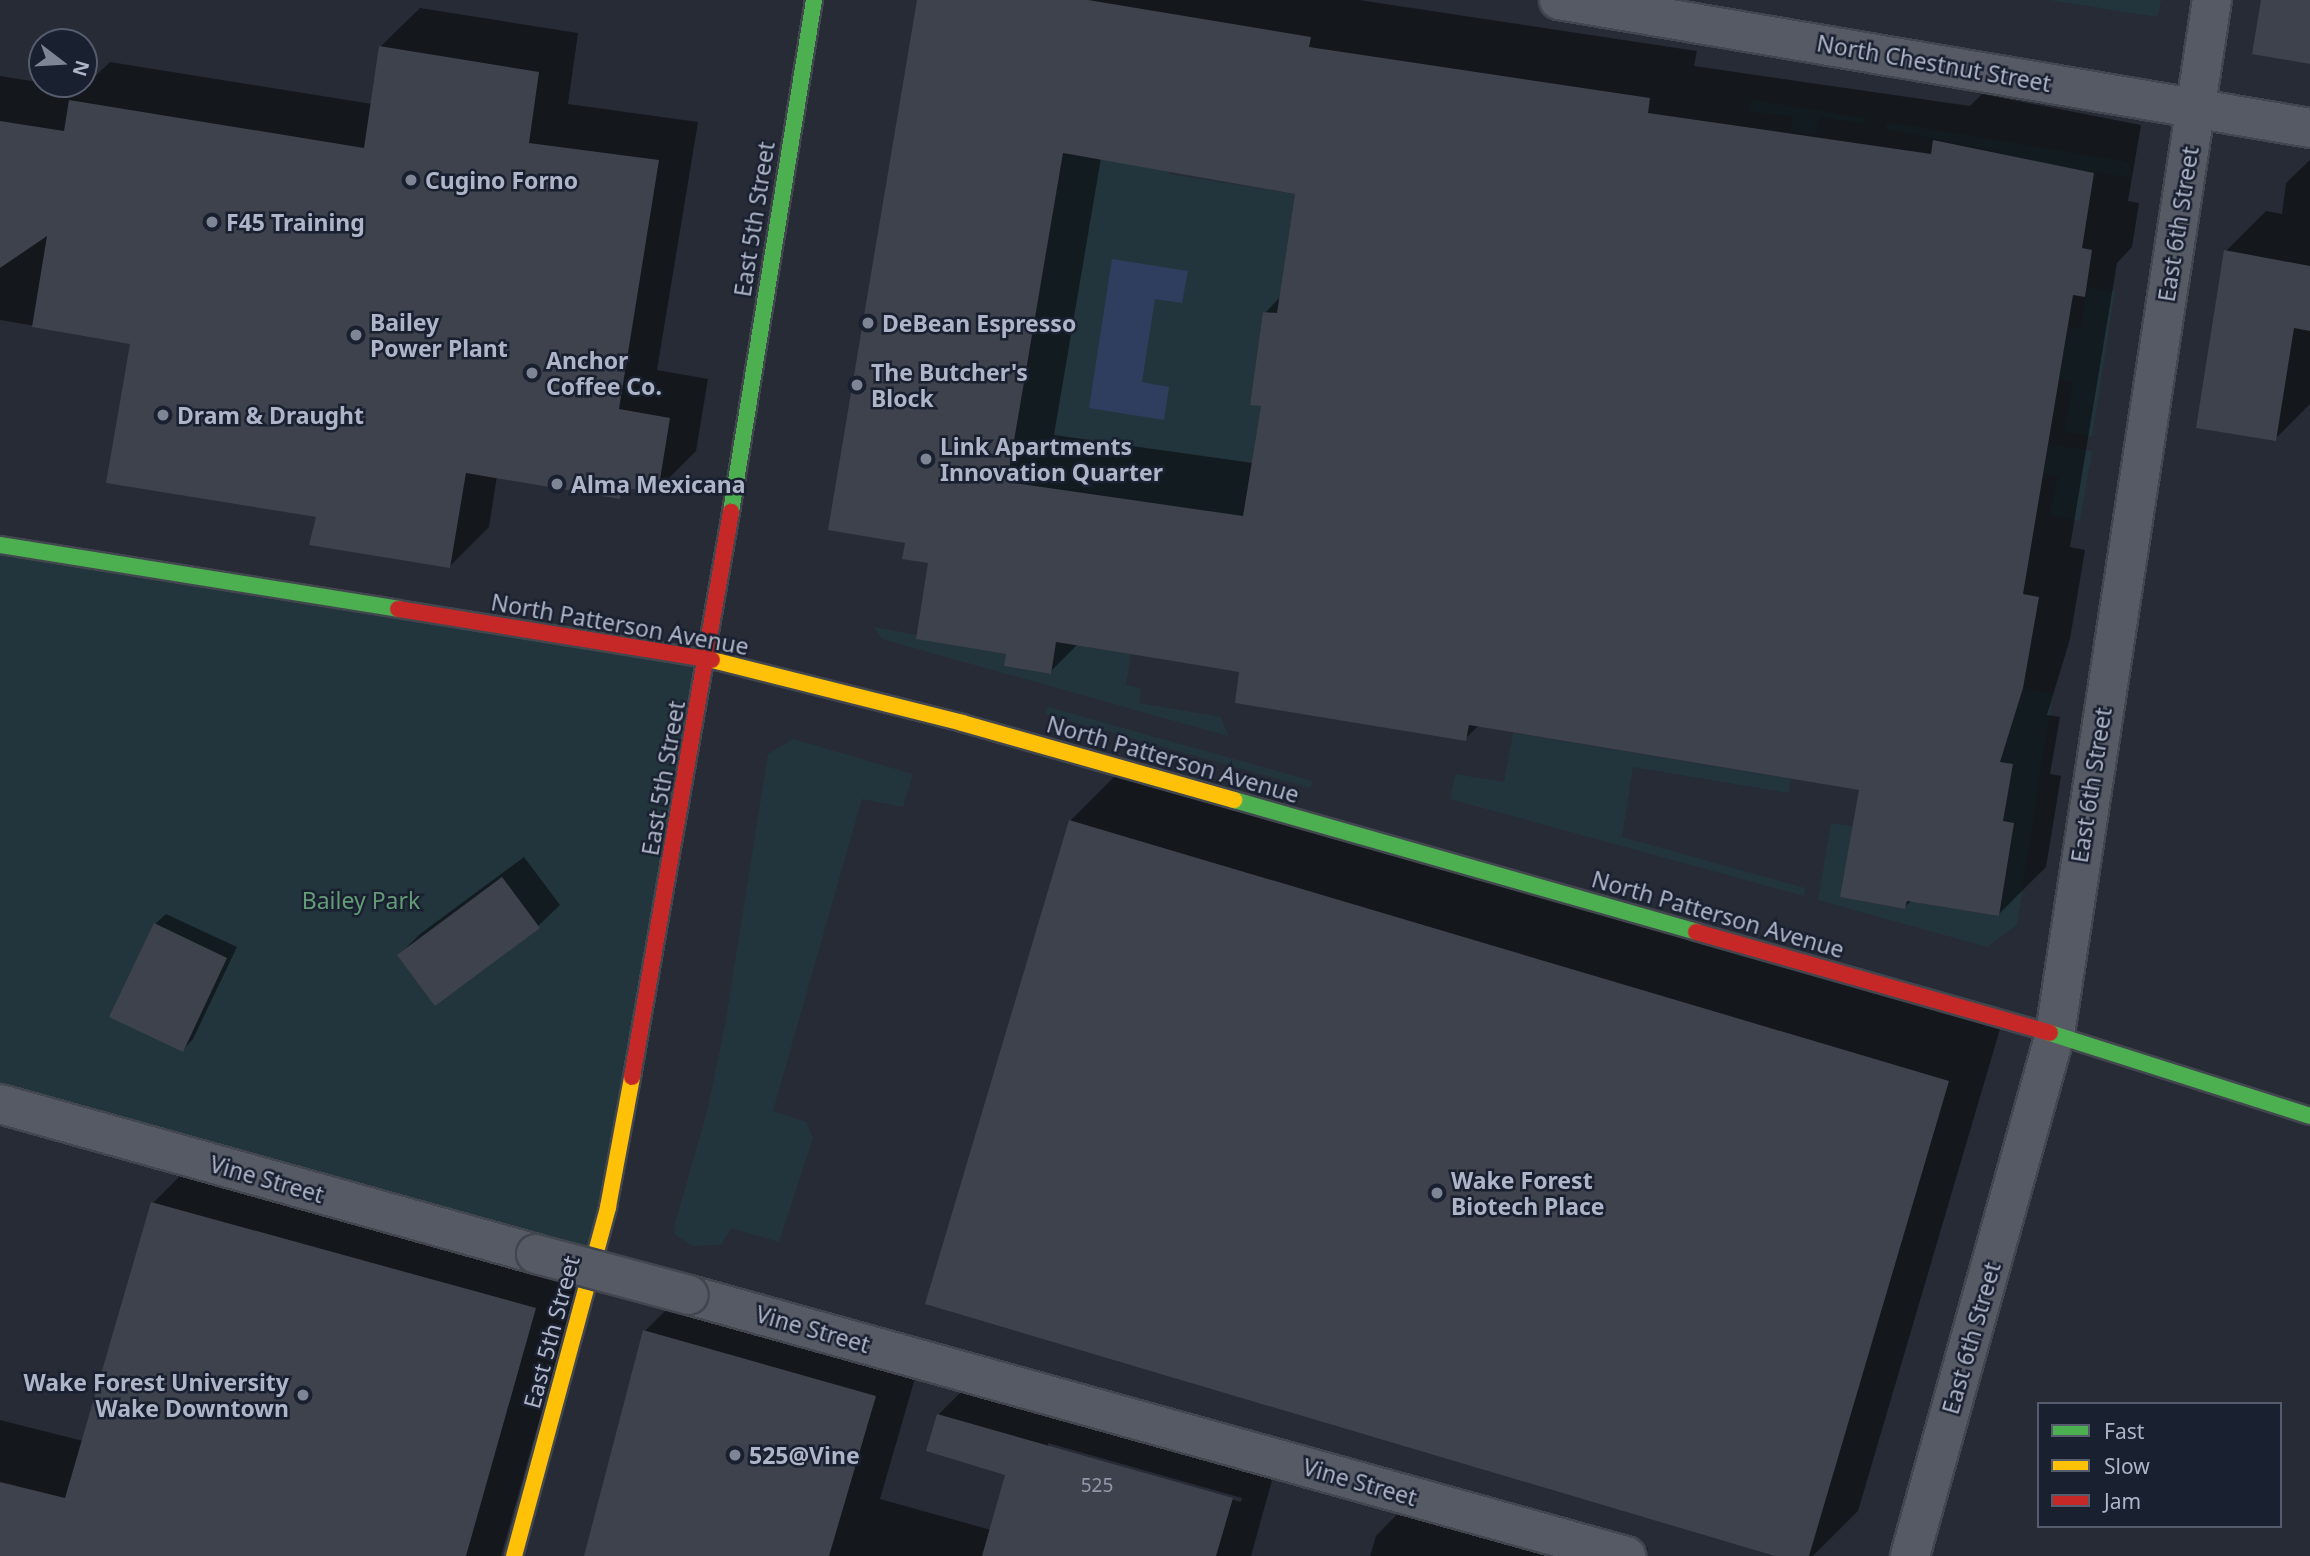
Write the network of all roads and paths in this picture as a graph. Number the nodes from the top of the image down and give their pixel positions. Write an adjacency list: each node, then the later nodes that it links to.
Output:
1 (814, 0): 7 (main road, East 5th Street)
2 (1559, 0): 4 (street, North Chestnut Street)
3 (2212, 0): 4 (street, East 6th Street)
4 (2196, 107): 5 (street, North Chestnut Street); 8 (street, East 6th Street)
5 (2310, 128)
6 (0, 545): 7 (main road, North Patterson Avenue)
7 (707, 659): 8 (main road, North Patterson Avenue); 11 (main road, East 5th Street)
8 (2055, 1034): 10 (main road, North Patterson Avenue); 13 (street, East 6th Street)
9 (0, 1104): 12 (street, Vine Street, bridge)
10 (2310, 1116)
11 (514, 1556)
12 (1626, 1556)
13 (1910, 1556)

